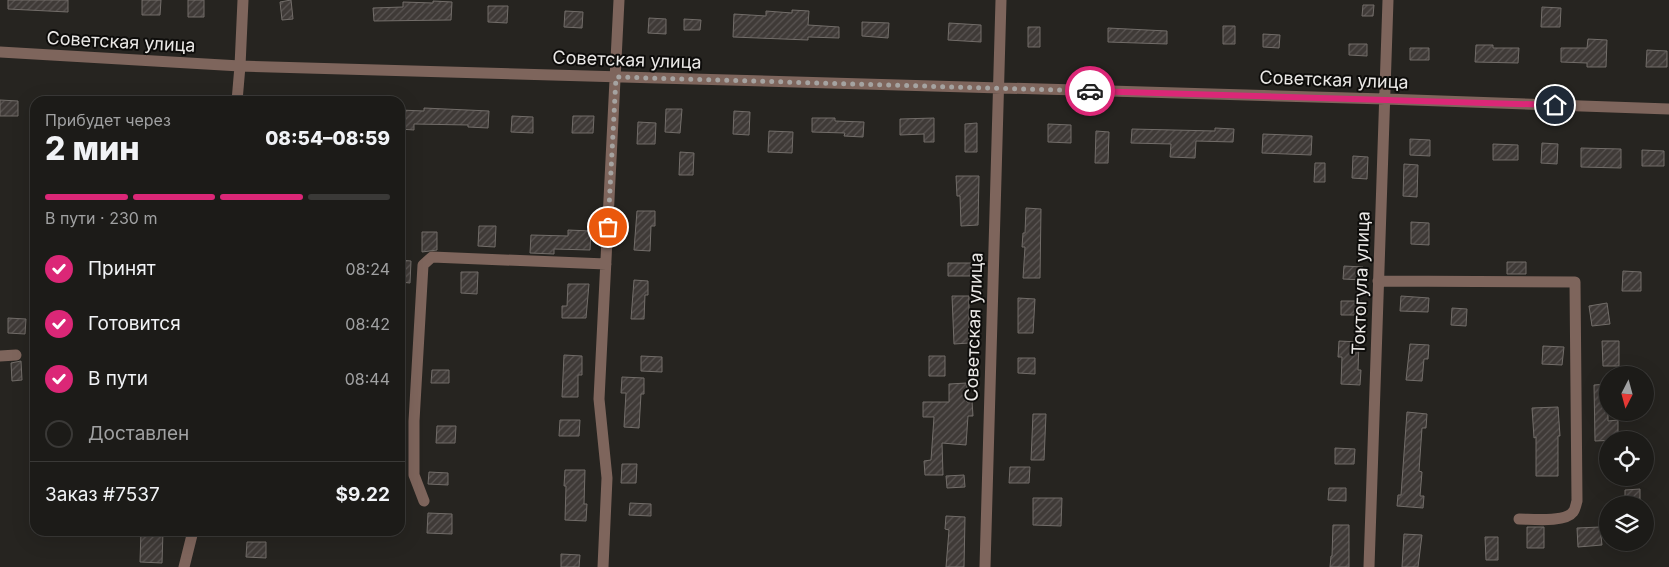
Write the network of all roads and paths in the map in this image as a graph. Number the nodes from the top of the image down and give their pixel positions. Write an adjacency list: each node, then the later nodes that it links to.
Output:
1 (243, 0): 6 (street)
2 (619, 0): 7 (street)
3 (1001, 0): 8 (street, Советская улица)
4 (1388, 0): 10 (street, Токтогула улица)
5 (0, 52): 6 (street, Советская улица)
6 (240, 66): 7 (street, Советская улица); 9 (street)
7 (616, 77): 8 (street, Советская улица); 12 (street)
8 (998, 88): 10 (street, Советская улица); 21 (street, Советская улица)
9 (237, 96)
10 (1385, 99): 11 (street, Советская улица); 13 (street, Токтогула улица)
11 (1669, 109)
12 (606, 264): 16 (street); 20 (street)
13 (1378, 281): 17 (street); 22 (street, Токтогула улица)
14 (16, 355): 15 (street)
15 (0, 356)
16 (424, 501)
17 (1518, 519)
18 (192, 536): 19 (street)
19 (184, 567)
20 (603, 567)
21 (985, 567)
22 (1369, 567)

